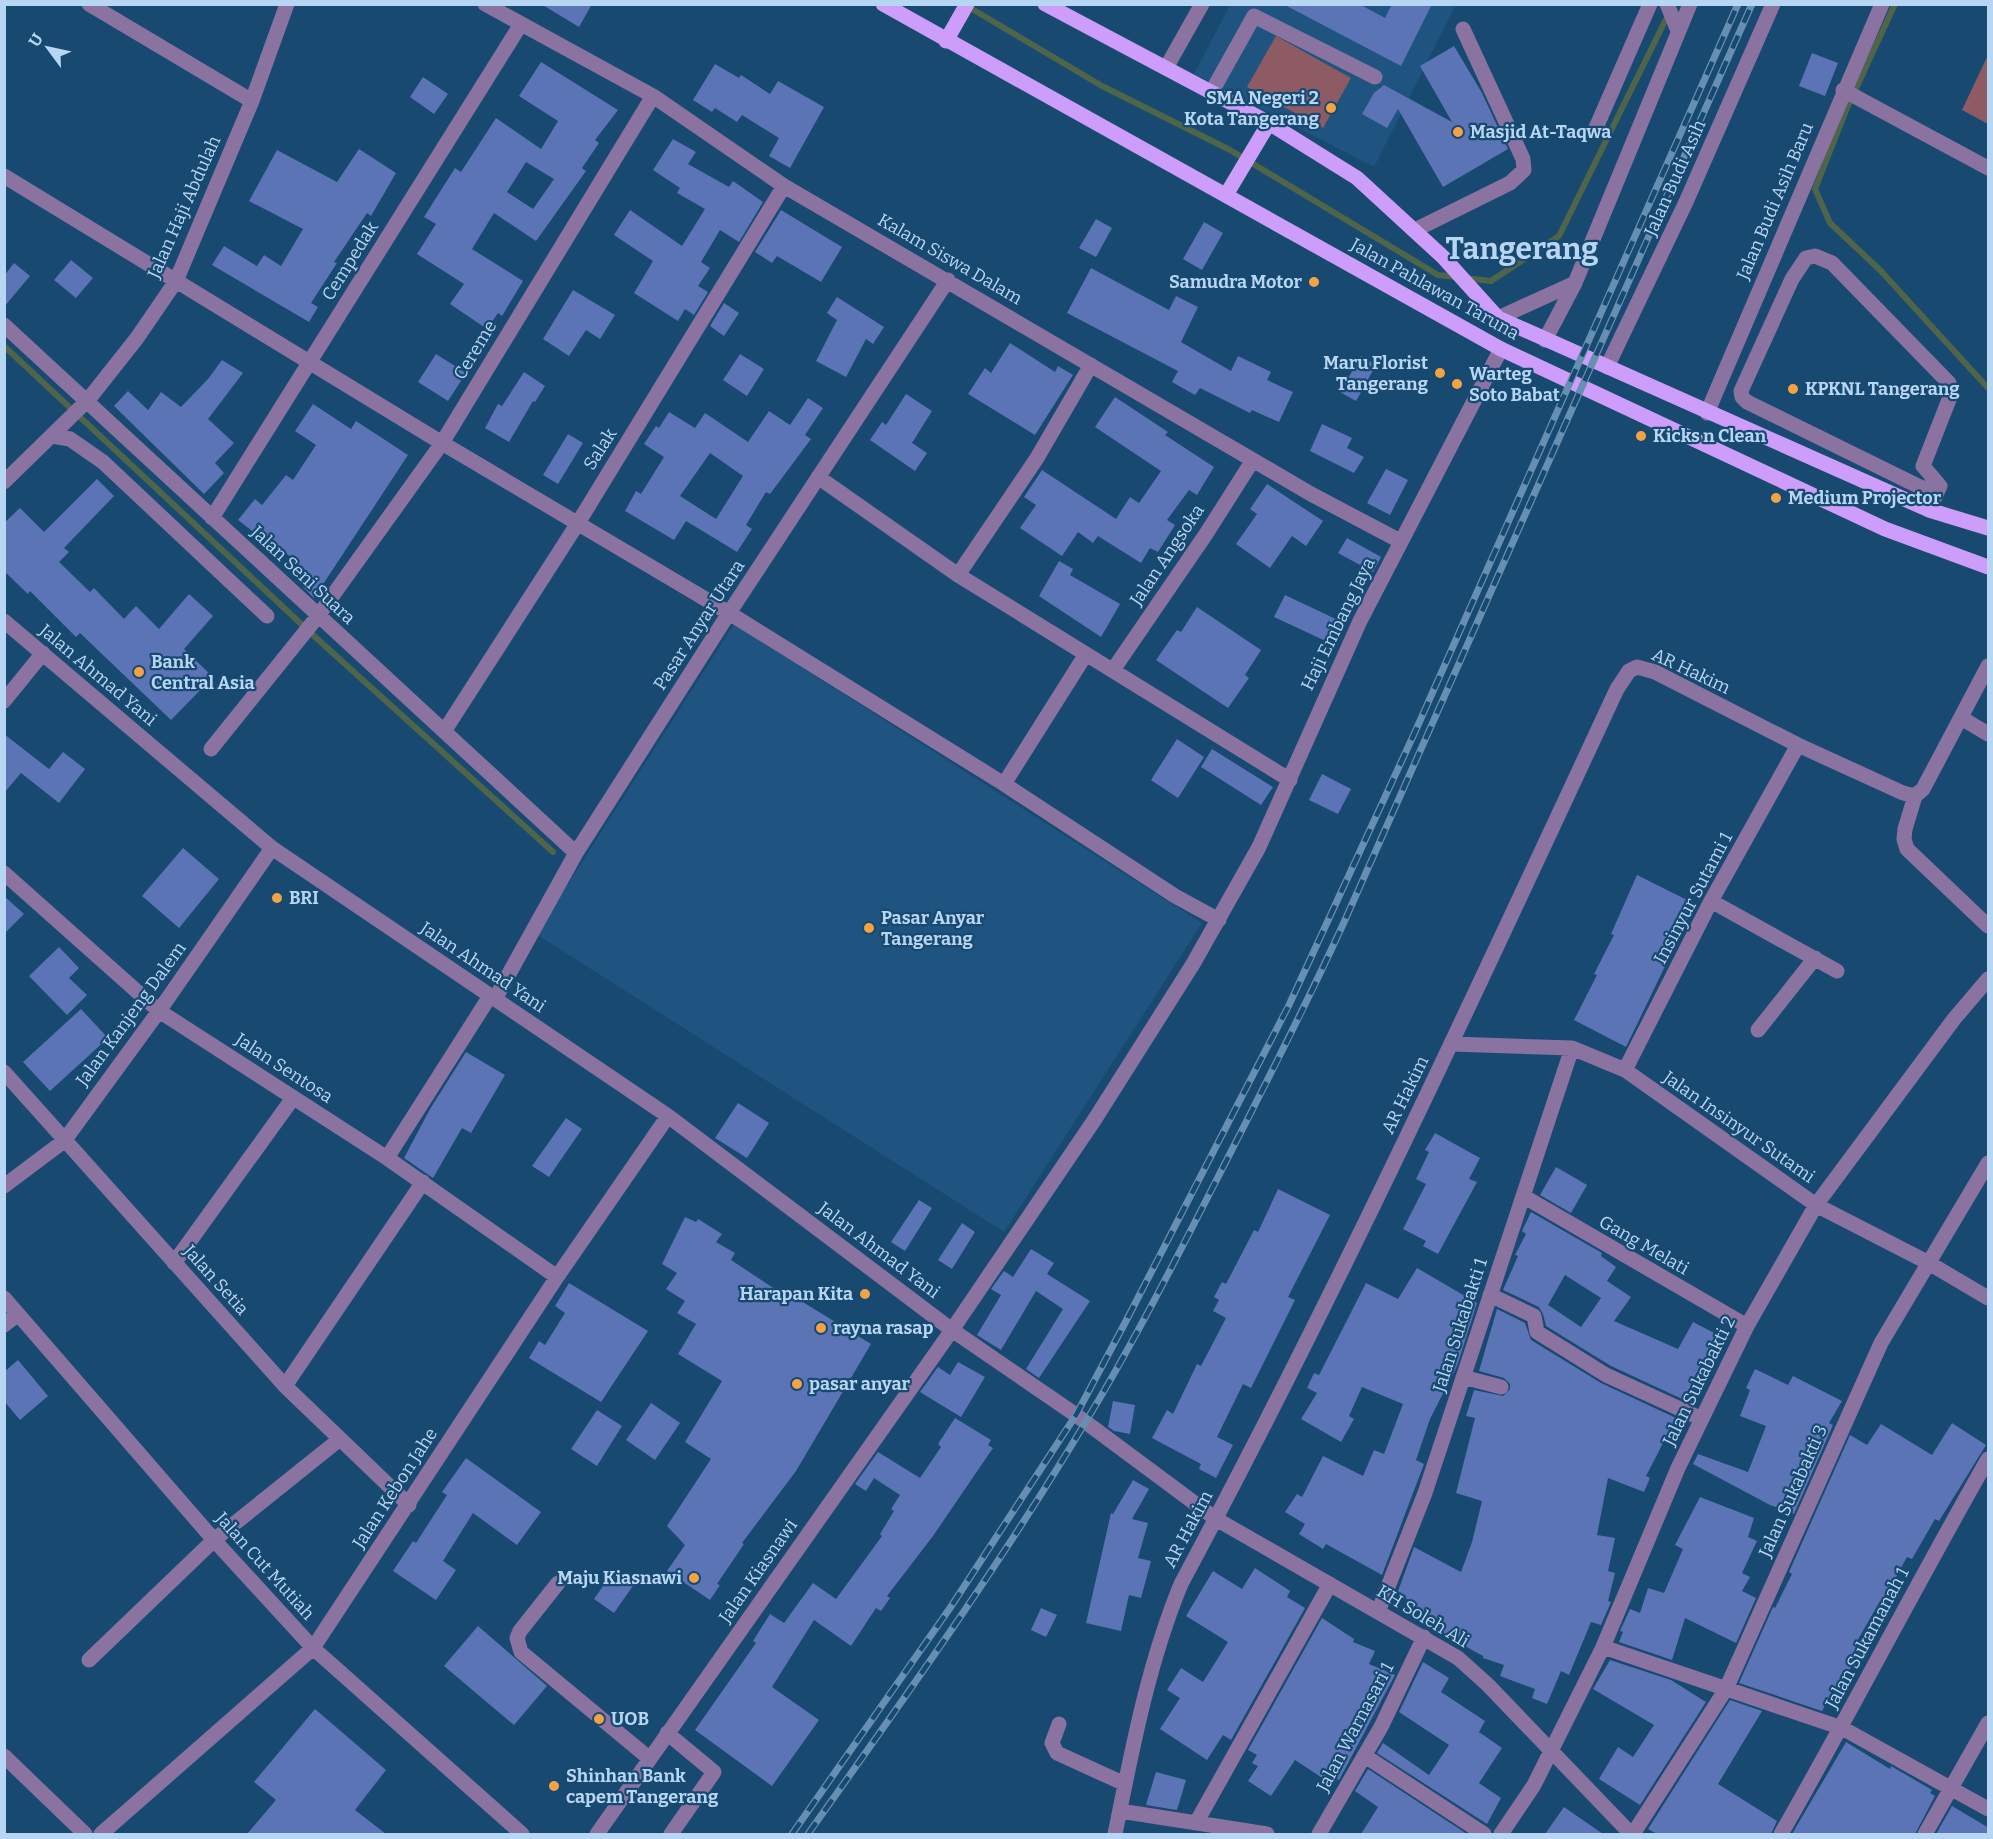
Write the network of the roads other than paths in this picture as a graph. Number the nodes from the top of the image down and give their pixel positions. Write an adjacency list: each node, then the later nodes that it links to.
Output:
1 (89, 4): 22 (street)
2 (287, 4): 22 (street, Jalan Haji Abdulah)
3 (485, 4): 13 (street, Kalam Siswa Dalam)
4 (883, 4): 16 (main road, Jalan Pahlawan Taruna)
5 (967, 4): 16 (main road)
6 (1045, 4): 17 (main road, Jalan Pahlawan Taruna)
7 (1202, 4): 17 (street)
8 (1650, 4): 24 (street)
9 (1667, 4): 15 (street)
10 (1690, 4): 15 (street)
11 (1773, 4): 39 (street, Jalan Budi Asih)
12 (1882, 4): 19 (street, Jalan Budi Asih Baru)
13 (521, 24): 21 (street, Kalam Siswa Dalam); 37 (street, Cempedak)
14 (1463, 29): 29 (street)
15 (1678, 31): 32 (street)
16 (946, 41): 28 (main road, Jalan Pahlawan Taruna)
17 (1166, 68): 20 (main road, Jalan Pahlawan Taruna)
18 (1375, 77): 20 (street)
19 (1846, 91): 25 (street); 41 (street, Jalan Budi Asih Baru)
20 (1211, 93): 23 (main road, Jalan Pahlawan Taruna)
21 (653, 96): 27 (street, Kalam Siswa Dalam); 43 (street, Cereme)
22 (252, 101): 31 (street, Jalan Haji Abdulah)
23 (1265, 130): 28 (main road); 29 (main road, Jalan Pahlawan Taruna)
24 (1595, 130)
25 (1989, 168)
26 (4, 176): 31 (street)
27 (784, 186): 30 (street, Kalam Siswa Dalam); 50 (street, Salak)
28 (1229, 190): 36 (main road, Jalan Pahlawan Taruna)
29 (1415, 230): 33 (main road, Jalan Pahlawan Taruna)
30 (948, 280): 38 (street, Kalam Siswa Dalam); 45 (street, Pasar Anyar Utara)
31 (176, 281): 37 (street); 40 (street, Jalan Haji Abdulah)
32 (1575, 284): 33 (street); 35 (street)
33 (1493, 313): 35 (main road, Jalan Pahlawan Taruna)
34 (4, 325): 40 (street, Jalan Seni Suara)
35 (1545, 340): 39 (main road, Jalan Pahlawan Taruna)
36 (1501, 349): 52 (street, Haji Embang Jaya); 53 (main road, Jalan Pahlawan Taruna)
37 (311, 361): 43 (street); 49 (street, Cempedak)
38 (1091, 365): 44 (street, Kalam Siswa Dalam); 54 (street)
39 (1607, 367): 41 (main road, Jalan Pahlawan Taruna)
40 (85, 404): 42 (street, Jalan Haji Abdulah); 49 (street, Jalan Seni Suara)
41 (1707, 413): 48 (main road, Jalan Pahlawan Taruna)
42 (55, 434): 46 (street, Jalan Haji Abdulah); 56 (street)
43 (442, 443): 50 (street); 58 (street, Cereme)
44 (1253, 460): 52 (street, Kalam Siswa Dalam); 62 (street, Jalan Angsoka)
45 (818, 477): 54 (street); 55 (street, Pasar Anyar Utara)
46 (4, 482)
47 (1939, 488): 47 (street); 48 (street)
48 (1929, 510): 51 (main road, Jalan Pahlawan Taruna)
49 (212, 518): 58 (street, Jalan Seni Suara)
50 (578, 523): 55 (street); 65 (street, Salak)
51 (1989, 528)
52 (1400, 542): 69 (street, Haji Embang Jaya)
53 (1989, 567)
54 (958, 575): 60 (street)
55 (729, 613): 70 (street); 73 (street, Pasar Anyar Utara)
56 (267, 616)
57 (4, 621): 59 (street, Jalan Ahmad Yani)
58 (311, 625): 65 (street, Jalan Seni Suara); 68 (street, Cereme)
59 (43, 653): 63 (street); 72 (street, Jalan Ahmad Yani)
60 (1086, 654): 62 (street); 70 (street)
61 (1989, 666): 64 (street)
62 (1113, 670): 69 (street)
63 (4, 701)
64 (1962, 719): 66 (street); 71 (street)
65 (444, 730): 73 (street, Jalan Seni Suara)
66 (1989, 734)
67 (1798, 745): 71 (street, AR Hakim); 75 (street, Insinyur Sutami 1); 84 (street, AR Hakim)
68 (211, 749)
69 (1290, 780): 76 (street, Haji Embang Jaya)
70 (1004, 784): 76 (street)
71 (1915, 796): 77 (street)
72 (272, 848): 81 (street, Jalan Ahmad Yani); 82 (street, Jalan Kanjeng Dalem)
73 (576, 853): 81 (street, Pasar Anyar Utara)
74 (4, 873): 82 (street, Jalan Sentosa)
75 (1711, 901): 78 (street); 86 (street, Insinyur Sutami 1)
76 (1219, 920): 106 (street, Jalan Kiasnawi)
77 (1989, 926)
78 (1815, 958): 79 (street); 83 (street)
79 (1837, 971)
80 (1989, 979): 96 (street, Jalan Sukabakti 2)
81 (492, 997): 89 (street, Jalan Ahmad Yani); 91 (street, Pasar Anyar Utara)
82 (159, 1011): 88 (street, Jalan Sentosa); 90 (street, Jalan Kanjeng Dalem)
83 (1758, 1030)
84 (1451, 1044): 85 (street, Jalan Insinyur Sutami); 114 (street, AR Hakim)
85 (1572, 1048): 86 (street, Jalan Insinyur Sutami); 95 (street, Jalan Sukabakti 1)
86 (1625, 1070): 96 (street, Jalan Insinyur Sutami)
87 (4, 1072): 90 (street, Jalan Setia)
88 (293, 1098): 91 (street, Jalan Sentosa); 98 (street)
89 (668, 1116): 99 (street, Jalan Kebon Jahe); 106 (street, Jalan Ahmad Yani)
90 (64, 1141): 94 (street, Jalan Kanjeng Dalem); 98 (street, Jalan Setia)
91 (387, 1158): 93 (street, Jalan Sentosa)
92 (1989, 1162): 97 (street, Jalan Sukabakti 3)
93 (423, 1182): 99 (street, Jalan Sentosa); 108 (street)
94 (4, 1186)
95 (1523, 1196): 100 (street, Jalan Sukabakti 1); 105 (street, Gang Melati)
96 (1816, 1205): 97 (street, Jalan Insinyur Sutami); 105 (street, Jalan Sukabakti 2)
97 (1927, 1262): 102 (street, Jalan Insinyur Sutami); 123 (street, Jalan Sukabakti 3)
98 (174, 1263): 108 (street, Jalan Setia)
99 (557, 1277): 113 (street, Jalan Kebon Jahe)
100 (1490, 1295): 107 (street, Jalan Sukabakti 1); 110 (street)
101 (4, 1298): 103 (street, Jalan Cut Mutiah)
102 (1989, 1298)
103 (18, 1314): 104 (street); 115 (street, Jalan Cut Mutiah)
104 (4, 1325)
105 (1747, 1326): 110 (street, Jalan Sukabakti 2)
106 (952, 1330): 114 (street, Jalan Ahmad Yani); 127 (street, Jalan Kiasnawi)
107 (1463, 1377): 109 (street); 118 (street, Jalan Sukabakti 1)
108 (285, 1386): 111 (street, Jalan Setia)
109 (1501, 1387)
110 (1702, 1419): 120 (street, Jalan Sukabakti 2)
111 (340, 1439): 113 (street, Jalan Setia); 115 (street)
112 (1989, 1459): 126 (street, Jalan Sukamanah 1)
113 (409, 1504): 121 (street, Jalan Kebon Jahe)
114 (1216, 1519): 117 (street, KH Soleh Ali); 132 (street, AR Hakim)
115 (214, 1540): 121 (street, Jalan Cut Mutiah); 122 (street)
116 (558, 1583): 131 (street)
117 (1330, 1584): 118 (street, KH Soleh Ali); 136 (street)
118 (1378, 1612): 119 (street, KH Soleh Ali)
119 (1424, 1637): 128 (street, KH Soleh Ali); 130 (street, Jalan Warnasari 1)
120 (1603, 1647): 123 (street); 128 (street, Jalan Sukabakti 2)
121 (313, 1648): 138 (street, Jalan Kebon Jahe); 139 (street, Jalan Cut Mutiah)
122 (89, 1660)
123 (1726, 1689): 126 (street); 147 (street, Jalan Sukabakti 3)
124 (1989, 1723): 133 (street)
125 (1059, 1724): 132 (street)
126 (1842, 1728): 133 (street); 148 (street, Jalan Sukamanah 1)
127 (667, 1733): 131 (street, Jalan Kiasnawi); 141 (street)
128 (1550, 1751): 146 (street, Jalan Sukabakti 2); 147 (street, KH Soleh Ali)
129 (4, 1756): 137 (street)
130 (1365, 1756): 144 (street, Jalan Warnasari 1); 145 (street)
131 (650, 1759): 140 (street, Jalan Kiasnawi)
132 (1125, 1784): 135 (street, AR Hakim)
133 (1952, 1788): 134 (street); 149 (street)
134 (1989, 1809)
135 (1120, 1811): 136 (street); 142 (street, AR Hakim)
136 (1196, 1823): 143 (street)
137 (85, 1834)
138 (101, 1834)
139 (522, 1834)
140 (597, 1834)
141 (671, 1834)
142 (1116, 1834)
143 (1267, 1834)
144 (1318, 1834)
145 (1484, 1834)
146 (1501, 1834)
147 (1632, 1834)
148 (1781, 1834)
149 (1925, 1834)

